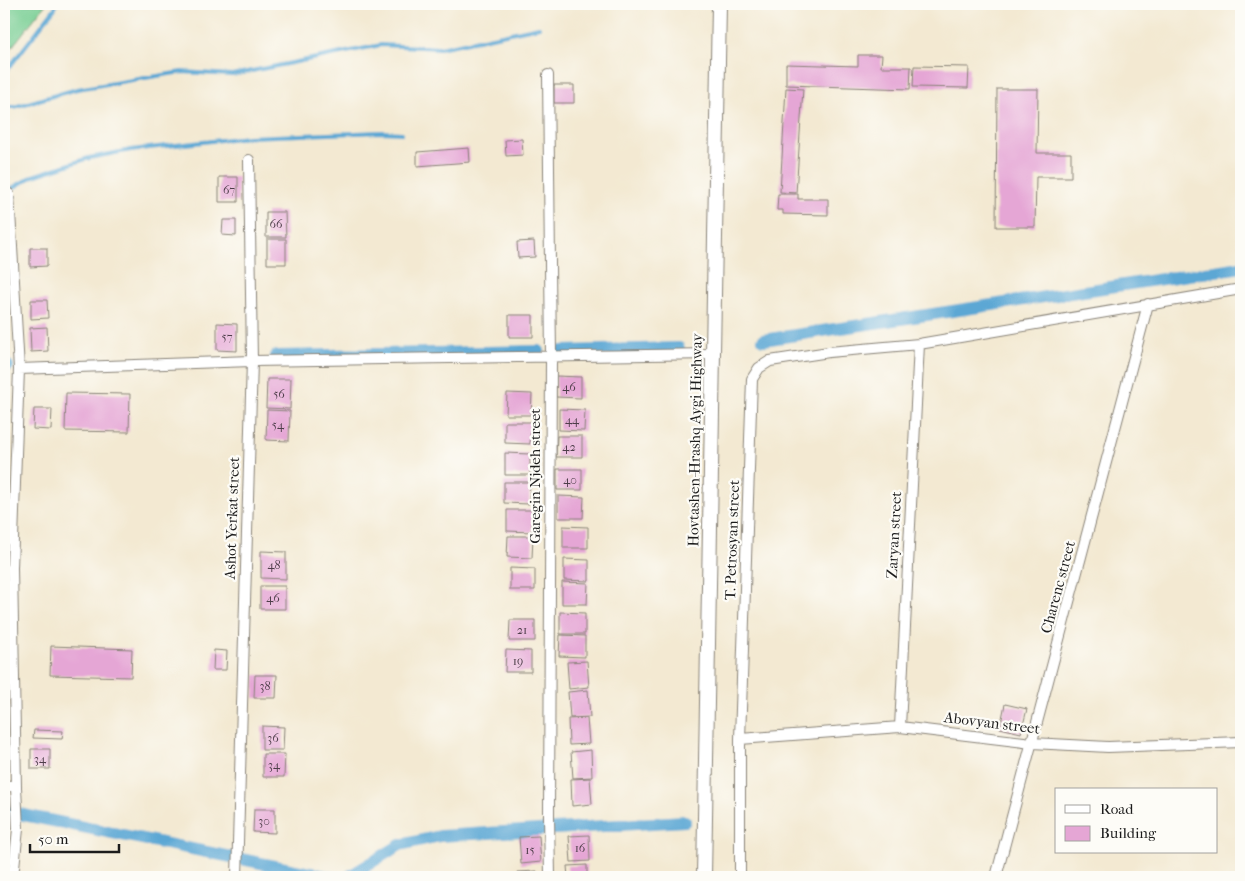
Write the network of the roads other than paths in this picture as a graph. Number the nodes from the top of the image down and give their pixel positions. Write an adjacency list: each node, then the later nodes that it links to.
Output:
1 (719, 4): 8 (street, Hovtashen-Hrashq Aygi Highway)
2 (548, 75): 9 (street, Garegin Njdeh street)
3 (249, 160): 10 (street, Ashot Yerkat street)
4 (10, 194): 11 (street)
5 (1241, 289): 6 (street, T. Petrosyan street)
6 (1148, 304): 7 (street, T. Petrosyan street); 15 (street, Charenc street)
7 (919, 344): 12 (street, Zaryan street); 13 (street, T. Petrosyan street)
8 (712, 354): 9 (street); 21 (street, Hovtashen-Hrashq Aygi Highway)
9 (551, 358): 10 (street); 20 (street, Garegin Njdeh street)
10 (252, 361): 11 (street); 18 (street, Ashot Yerkat street)
11 (19, 369): 17 (street)
12 (900, 727): 13 (street, Abovyan street); 15 (street, Abovyan street)
13 (740, 738): 22 (street, T. Petrosyan street)
14 (1241, 742): 15 (street, Abovyan street)
15 (1032, 743): 23 (street, Charenc street)
16 (4, 785): 17 (street)
17 (16, 787): 19 (street)
18 (237, 874)
19 (13, 877)
20 (550, 877)
21 (704, 877)
22 (740, 877)
23 (996, 877)

